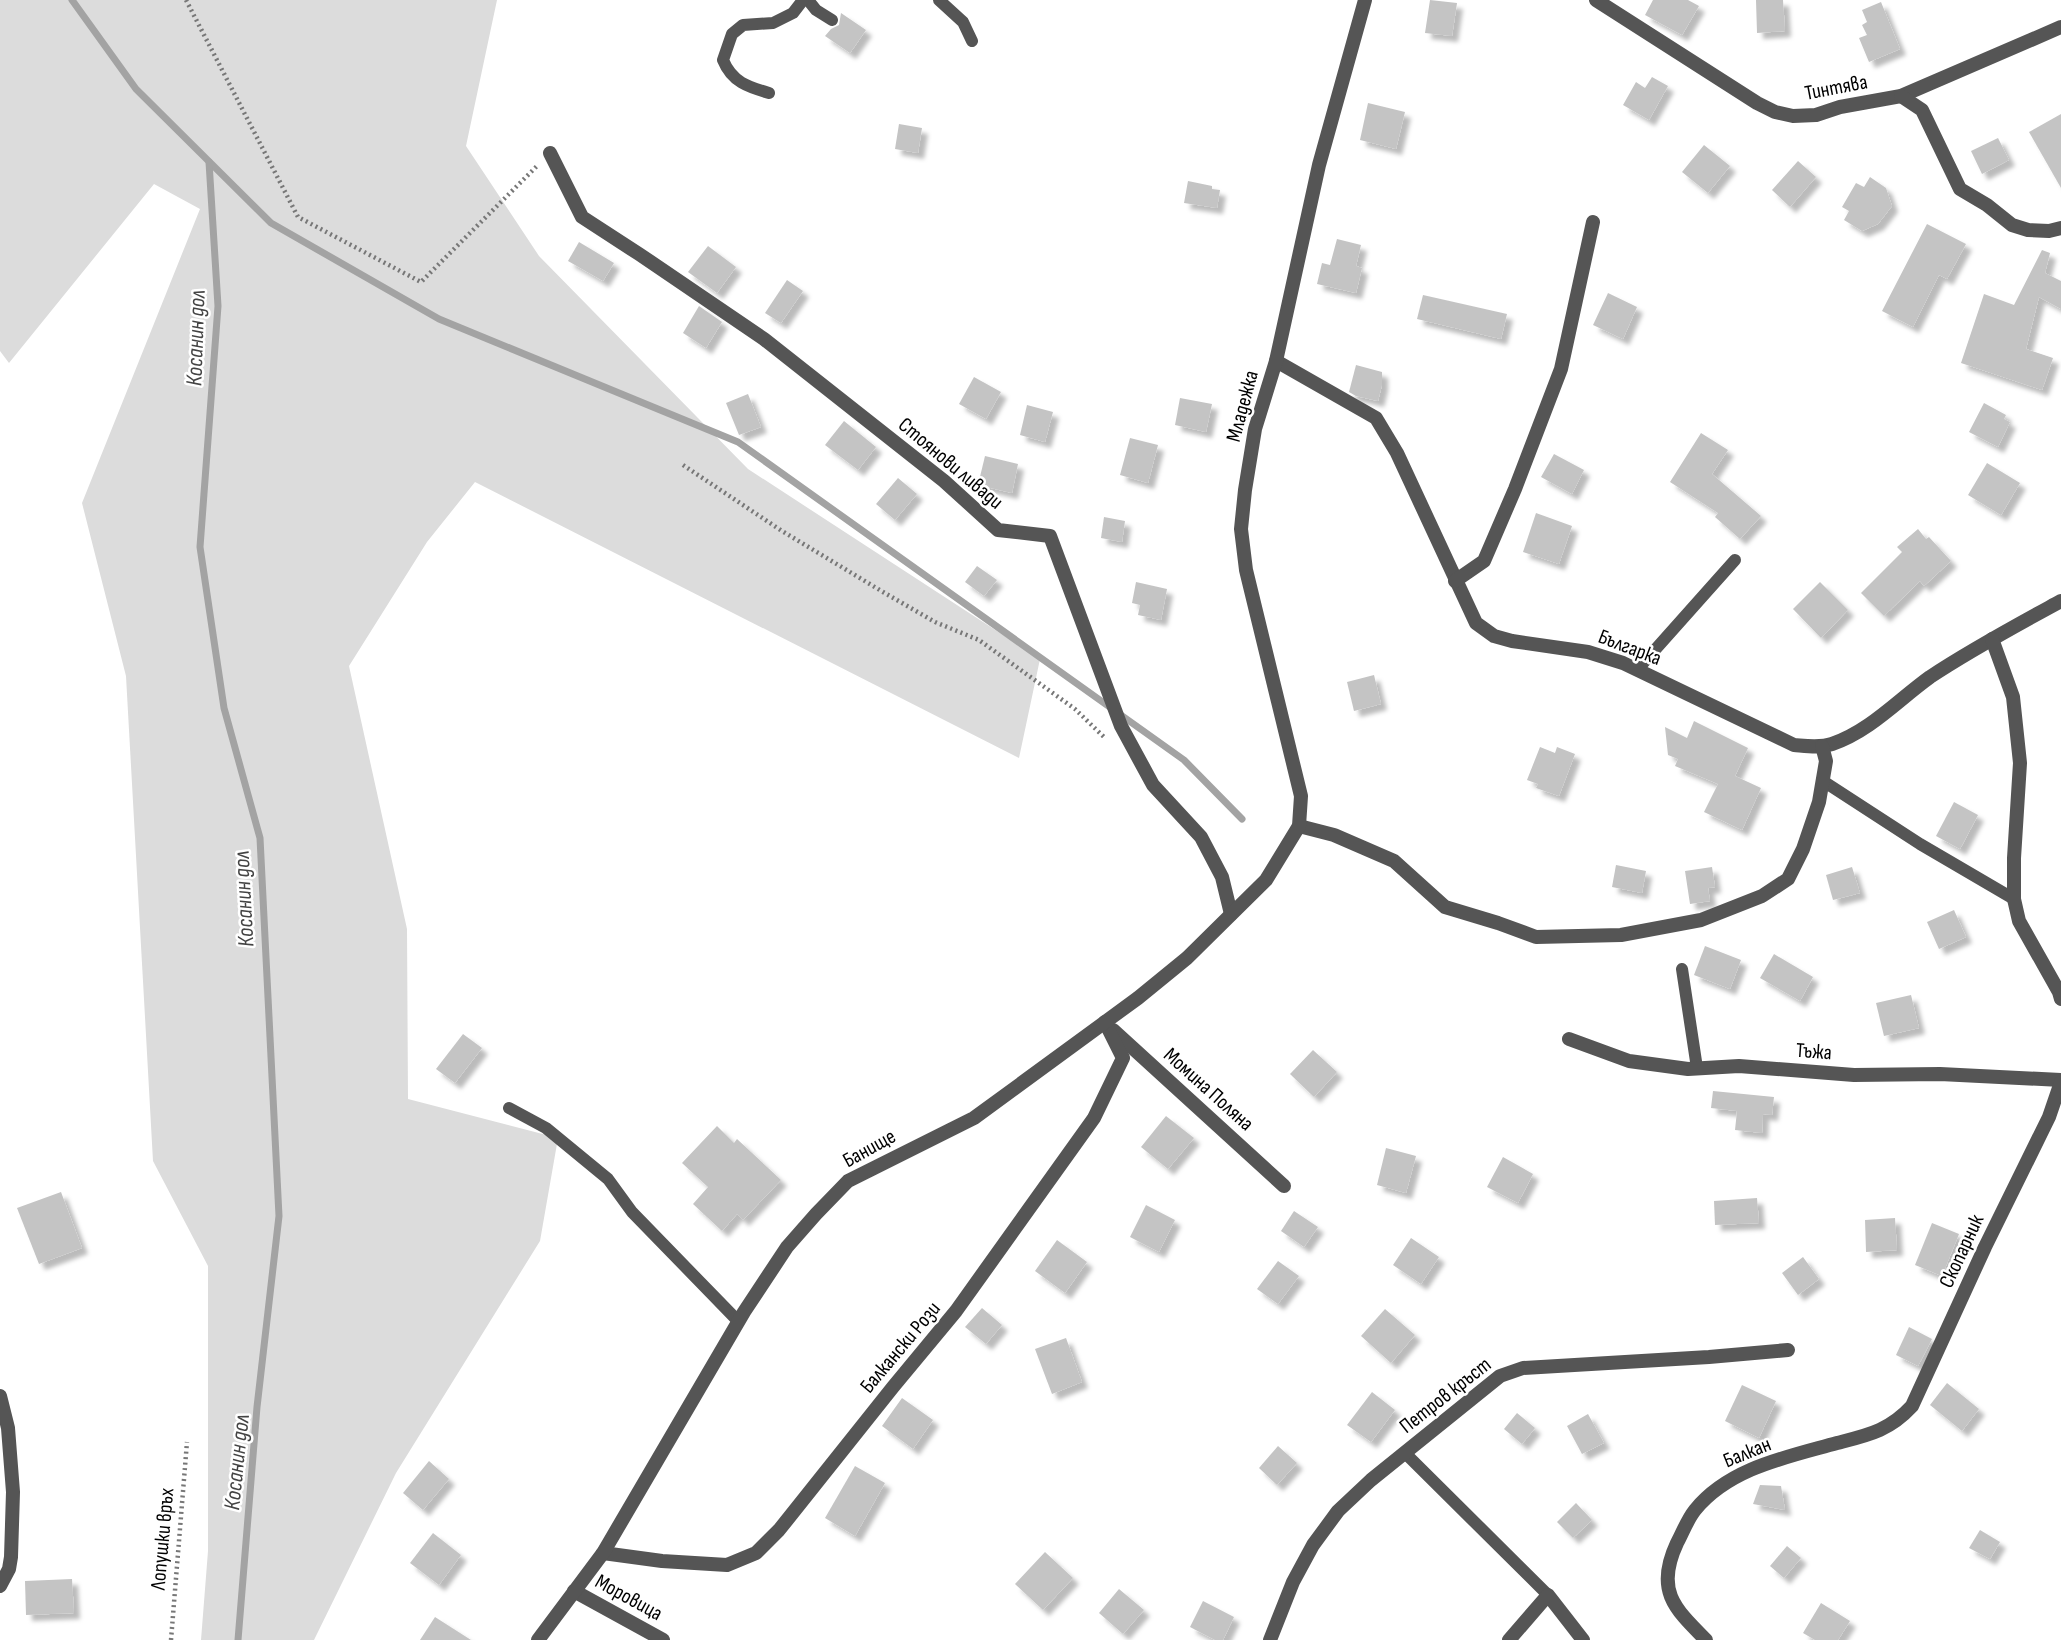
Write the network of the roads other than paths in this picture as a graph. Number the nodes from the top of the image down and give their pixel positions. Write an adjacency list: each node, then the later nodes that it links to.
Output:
1 (805, 0): 5 (lane); 8 (lane)
2 (939, 0): 7 (lane)
3 (1365, 0): 13 (street, Младежка)
4 (1596, 0): 9 (street, Тинтява)
5 (832, 20)
6 (2061, 27): 9 (street, Тинтява)
7 (972, 41)
8 (769, 93)
9 (1901, 96): 12 (street)
10 (550, 153): 23 (street, Стоянови ливади)
11 (1593, 222): 15 (street)
12 (2061, 228)
13 (1276, 361): 15 (street, Българка); 21 (street, Младежка)
14 (1735, 560): 18 (lane)
15 (1455, 581): 18 (street, Българка)
16 (2061, 601): 17 (street, Българка)
17 (1992, 639): 19 (street, Българка); 22 (street)
18 (1637, 670): 19 (street, Българка)
19 (1822, 746): 20 (street)
20 (1823, 781): 21 (street); 22 (lane)
21 (1298, 826): 23 (street, Банище)
22 (2014, 899): 25 (street)
23 (1231, 914): 26 (street, Банище)
24 (1682, 969): 28 (lane)
25 (2061, 999)
26 (1105, 1022): 31 (street, Момина Поляна); 32 (street, Банище); 37 (street, Балкански Рози)
27 (1569, 1039): 28 (street, Тъжа)
28 (1697, 1068): 29 (street, Тъжа)
29 (2061, 1081): 35 (street, Скопарник)
30 (509, 1108): 32 (lane)
31 (1284, 1186)
32 (738, 1321): 37 (street, Банище)
33 (1788, 1350): 36 (street, Петров кръст)
34 (0, 1396): 38 (street)
35 (1886, 1428): 46 (street, Балкан)
36 (1405, 1453): 40 (lane); 43 (street, Петров кръст)
37 (603, 1553): 39 (street, Банище)
38 (0, 1586)
39 (575, 1591): 41 (street, Банище); 42 (street, Моровица)
40 (1548, 1595): 44 (street); 45 (street)
41 (538, 1640)
42 (663, 1640)
43 (1270, 1640)
44 (1509, 1640)
45 (1583, 1640)
46 (1706, 1640)

